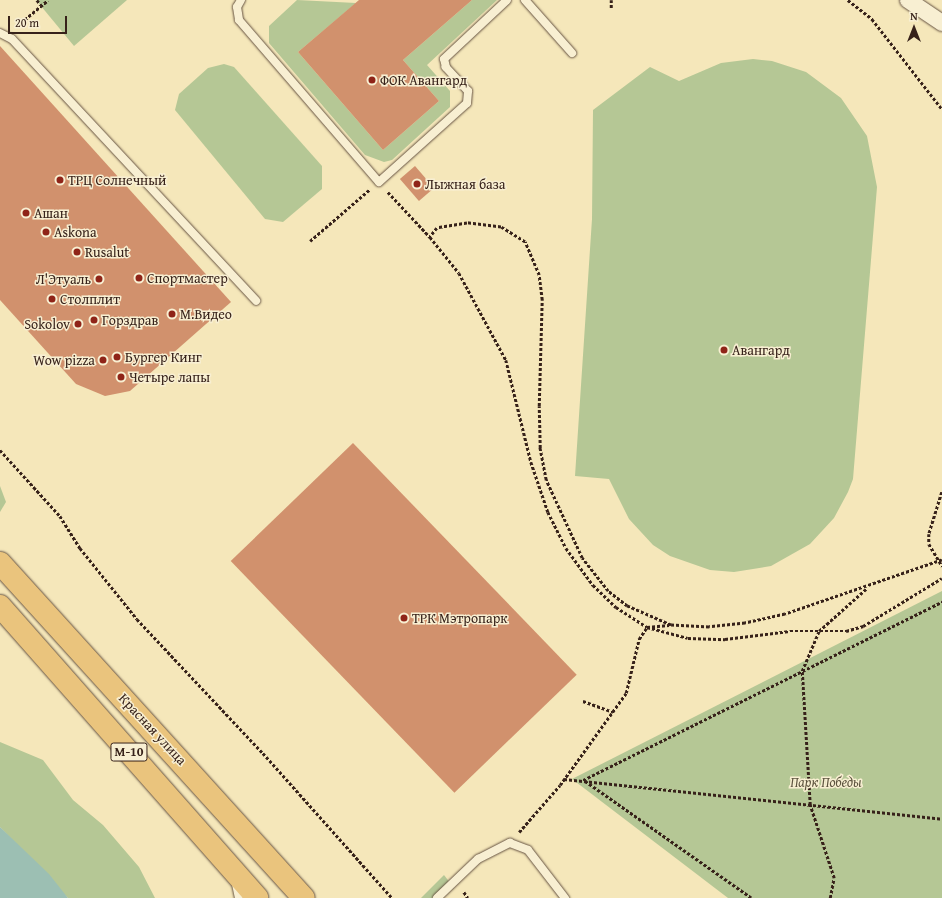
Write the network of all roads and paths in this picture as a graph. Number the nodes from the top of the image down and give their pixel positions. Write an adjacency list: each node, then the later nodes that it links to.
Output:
1 (37, 0): 9 (path)
2 (48, 0): 9 (path)
3 (241, 0): 16 (lane)
4 (507, 0): 16 (lane)
5 (525, 0): 14 (lane)
6 (611, 0): 10 (path)
7 (848, 0): 15 (path)
8 (908, 0): 11 (street)
9 (41, 5): 13 (path)
10 (611, 8)
11 (942, 23)
12 (0, 33): 13 (lane)
13 (12, 39): 19 (lane)
14 (572, 53)
15 (942, 109)
16 (379, 182): 17 (path); 18 (path)
17 (430, 237): 30 (path); 31 (path)
18 (310, 241)
19 (256, 301)
20 (0, 450): 45 (path)
21 (942, 492): 23 (path)
22 (942, 560): 23 (path)
23 (937, 561): 25 (path); 27 (path)
24 (0, 563): 44 (highway, Красная улица / М-10)
25 (942, 566)
26 (942, 578): 32 (path)
27 (867, 588): 30 (path); 32 (path)
28 (942, 602): 33 (path)
29 (0, 606): 41 (highway, М-10)
30 (671, 625): 31 (path)
31 (647, 627): 32 (path); 35 (path)
32 (819, 631): 33 (path)
33 (802, 671): 37 (path); 38 (path)
34 (583, 700): 35 (path)
35 (613, 712): 36 (path)
36 (564, 779): 37 (path); 40 (path)
37 (583, 780): 38 (path); 48 (path)
38 (810, 805): 39 (path); 49 (path)
39 (942, 820)
40 (510, 843): 46 (lane); 47 (lane)
41 (232, 869): 42 (lane); 43 (highway, М-10)
42 (239, 898)
43 (257, 898)
44 (304, 898)
45 (392, 898)
46 (437, 898)
47 (565, 898)
48 (751, 898)
49 (830, 898)

